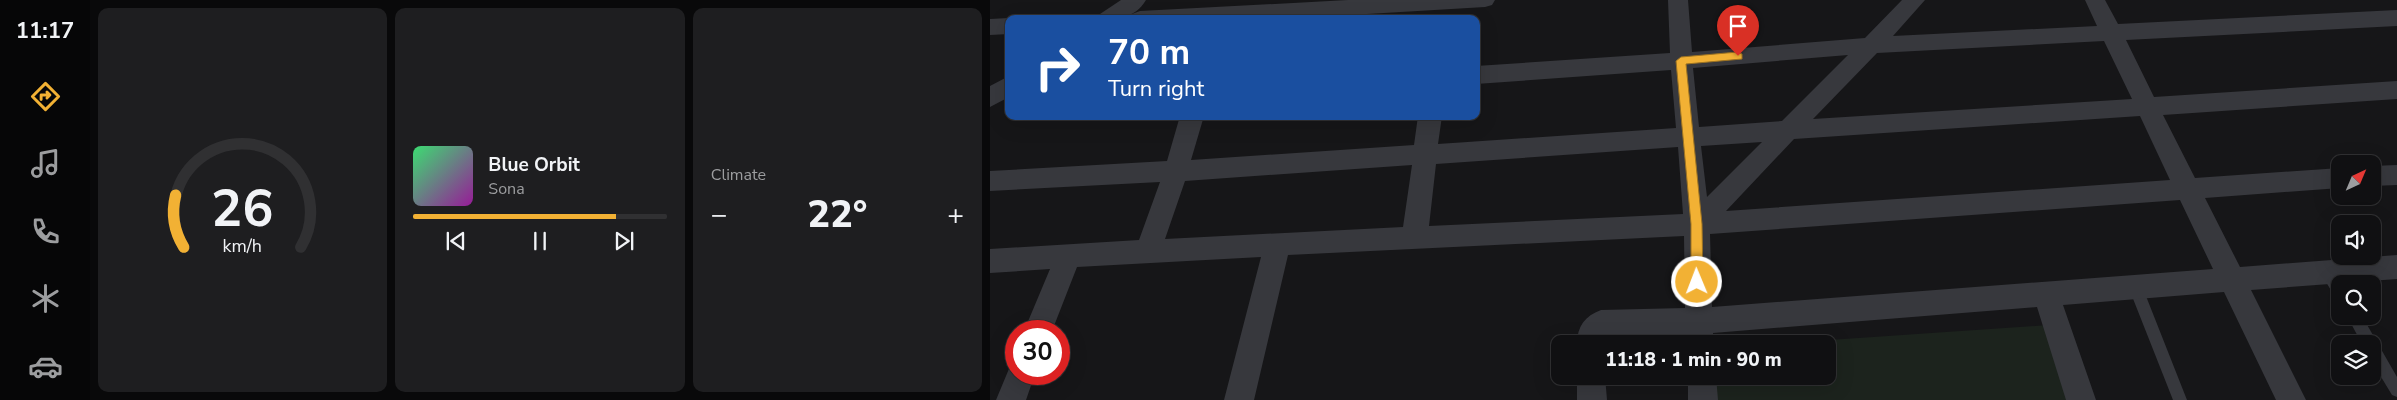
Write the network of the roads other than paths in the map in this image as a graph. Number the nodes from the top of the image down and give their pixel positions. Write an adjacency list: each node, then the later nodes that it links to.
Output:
1 (1136, 0): 8 (street)
2 (1486, 0): 6 (street)
3 (1678, 0): 15 (street)
4 (1914, 0): 14 (street)
5 (2095, 0): 13 (street)
6 (1447, 7): 7 (street)
7 (1234, 11): 9 (street)
8 (1114, 15)
9 (1187, 15)
10 (2397, 18): 13 (street)
11 (1005, 26): 12 (street)
12 (990, 27)
13 (2111, 33): 14 (street); 21 (street)
14 (1873, 45): 15 (street); 24 (street)
15 (1681, 61): 16 (street); 25 (street)
16 (1480, 75)
17 (1005, 88): 19 (street)
18 (2397, 90): 21 (street)
19 (990, 100): 20 (street)
20 (1005, 100)
21 (2147, 106): 24 (street); 32 (street)
22 (1191, 120): 27 (street)
23 (1430, 120): 26 (street)
24 (1788, 129): 25 (street); 33 (street)
25 (1690, 137): 26 (street); 33 (street)
26 (1427, 154): 27 (street); 34 (street)
27 (1176, 171): 31 (street); 36 (street)
28 (2397, 175): 29 (street)
29 (2381, 176)
30 (2331, 179): 32 (street)
31 (990, 181)
32 (2187, 188): 33 (street); 41 (street)
33 (1697, 224): 34 (street); 46 (street)
34 (1415, 237): 35 (street)
35 (1278, 243): 36 (street); 54 (street)
36 (1148, 251): 37 (street)
37 (1068, 256): 38 (street); 45 (street)
38 (990, 260)
39 (2397, 267): 40 (street)
40 (2366, 275)
41 (2232, 279): 42 (street); 43 (street); 59 (street)
42 (2331, 283)
43 (2135, 286): 44 (street); 58 (lane)
44 (2046, 293): 46 (street); 57 (street)
45 (1042, 320)
46 (1698, 332): 47 (street)
47 (1591, 335)
48 (2381, 363): 52 (lane)
49 (1017, 385): 53 (street)
50 (1592, 385): 55 (street)
51 (1702, 385): 56 (street)
52 (2397, 390)
53 (1011, 400)
54 (1239, 400)
55 (1592, 400)
56 (1703, 400)
57 (2081, 400)
58 (2180, 400)
59 (2291, 400)

